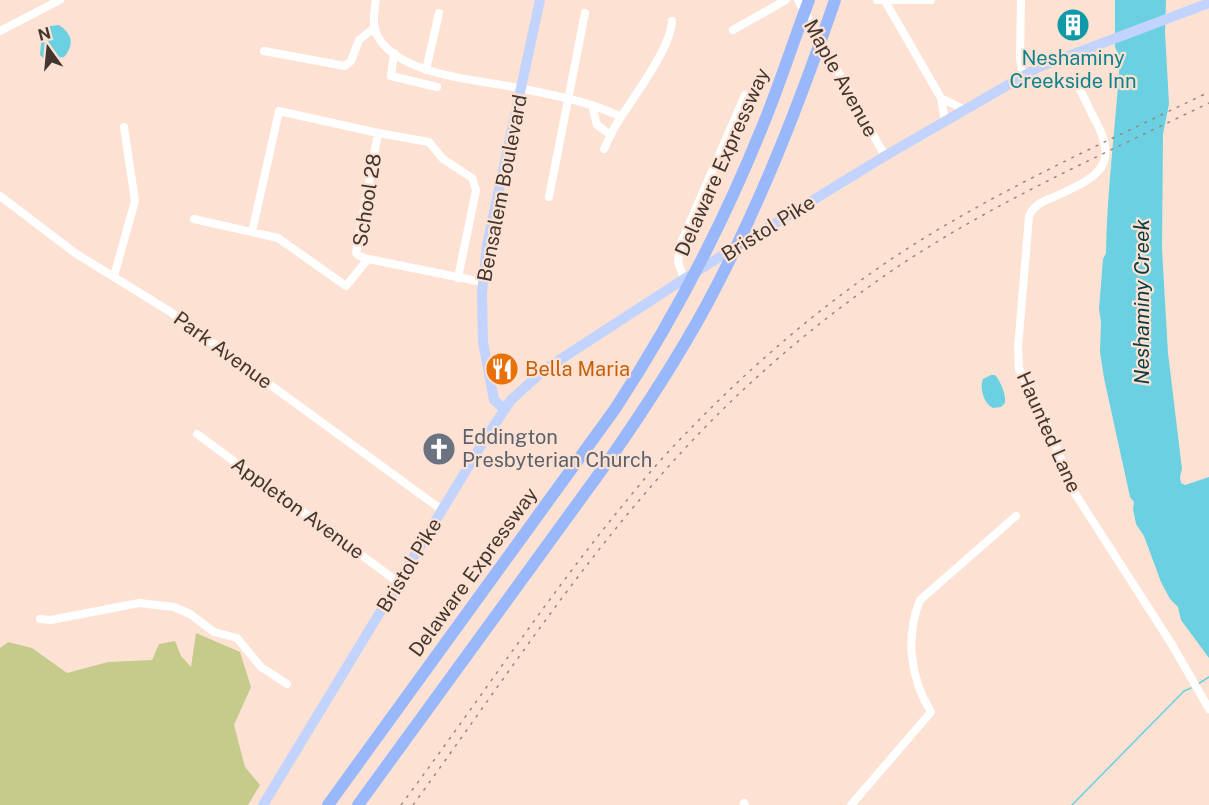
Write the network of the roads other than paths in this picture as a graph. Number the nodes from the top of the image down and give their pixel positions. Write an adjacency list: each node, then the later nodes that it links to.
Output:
1 (60, 0): 17 (street)
2 (374, 0): 15 (street)
3 (540, 0): 25 (main road, Bensalem Boulevard)
4 (786, 0): 16 (street)
5 (798, 0): 37 (street, Maple Avenue)
6 (809, 0): 56 (highway, Delaware Expressway)
7 (835, 0): 57 (highway)
8 (931, 0): 10 (street)
9 (1021, 0): 22 (street)
10 (881, 1): 27 (street)
11 (1209, 3): 20 (main road, Bristol Pike)
12 (439, 13): 21 (street)
13 (585, 13): 28 (street)
14 (672, 21): 31 (street)
15 (374, 28): 18 (street); 19 (street)
16 (733, 30)
17 (0, 31)
18 (264, 51)
19 (394, 53): 21 (street); 24 (street)
20 (1039, 67): 22 (main road, Bristol Pike); 23 (street)
21 (426, 70): 25 (street)
22 (1023, 76): 23 (street, Haunted Lane); 30 (main road, Bristol Pike)
23 (1051, 80): 54 (street, Haunted Lane)
24 (438, 87)
25 (522, 88): 28 (street); 46 (main road, Bensalem Boulevard)
26 (745, 95): 45 (street)
27 (941, 98): 30 (street); 32 (street)
28 (568, 99): 29 (street); 39 (street)
29 (592, 105): 31 (street); 35 (street)
30 (965, 110): 32 (main road, Bristol Pike)
31 (621, 117): 35 (street)
32 (945, 121): 37 (main road, Bristol Pike)
33 (124, 127): 43 (street)
34 (378, 133): 41 (street, School 28); 42 (street, School 28); 44 (street, School 28)
35 (611, 135): 36 (street)
36 (604, 149)
37 (885, 156): 45 (main road, Bristol Pike)
38 (0, 196): 43 (street, Park Avenue)
39 (549, 197)
40 (194, 219): 41 (street, School 28)
41 (252, 232): 42 (street, School 28)
42 (368, 259): 44 (street)
43 (114, 276): 49 (street, Park Avenue)
44 (458, 278): 46 (street)
45 (684, 279): 47 (main road, Bristol Pike)
46 (482, 282): 47 (main road, Bensalem Boulevard)
47 (504, 409): 49 (main road, Bristol Pike)
48 (197, 434): 51 (street, Appleton Avenue)
49 (442, 510): 51 (main road, Bristol Pike)
50 (1016, 516): 58 (street)
51 (399, 582): 55 (main road, Bristol Pike)
52 (40, 619): 53 (street)
53 (287, 684)
54 (1209, 710)
55 (263, 805)
56 (328, 805)
57 (358, 805)
58 (851, 805)

